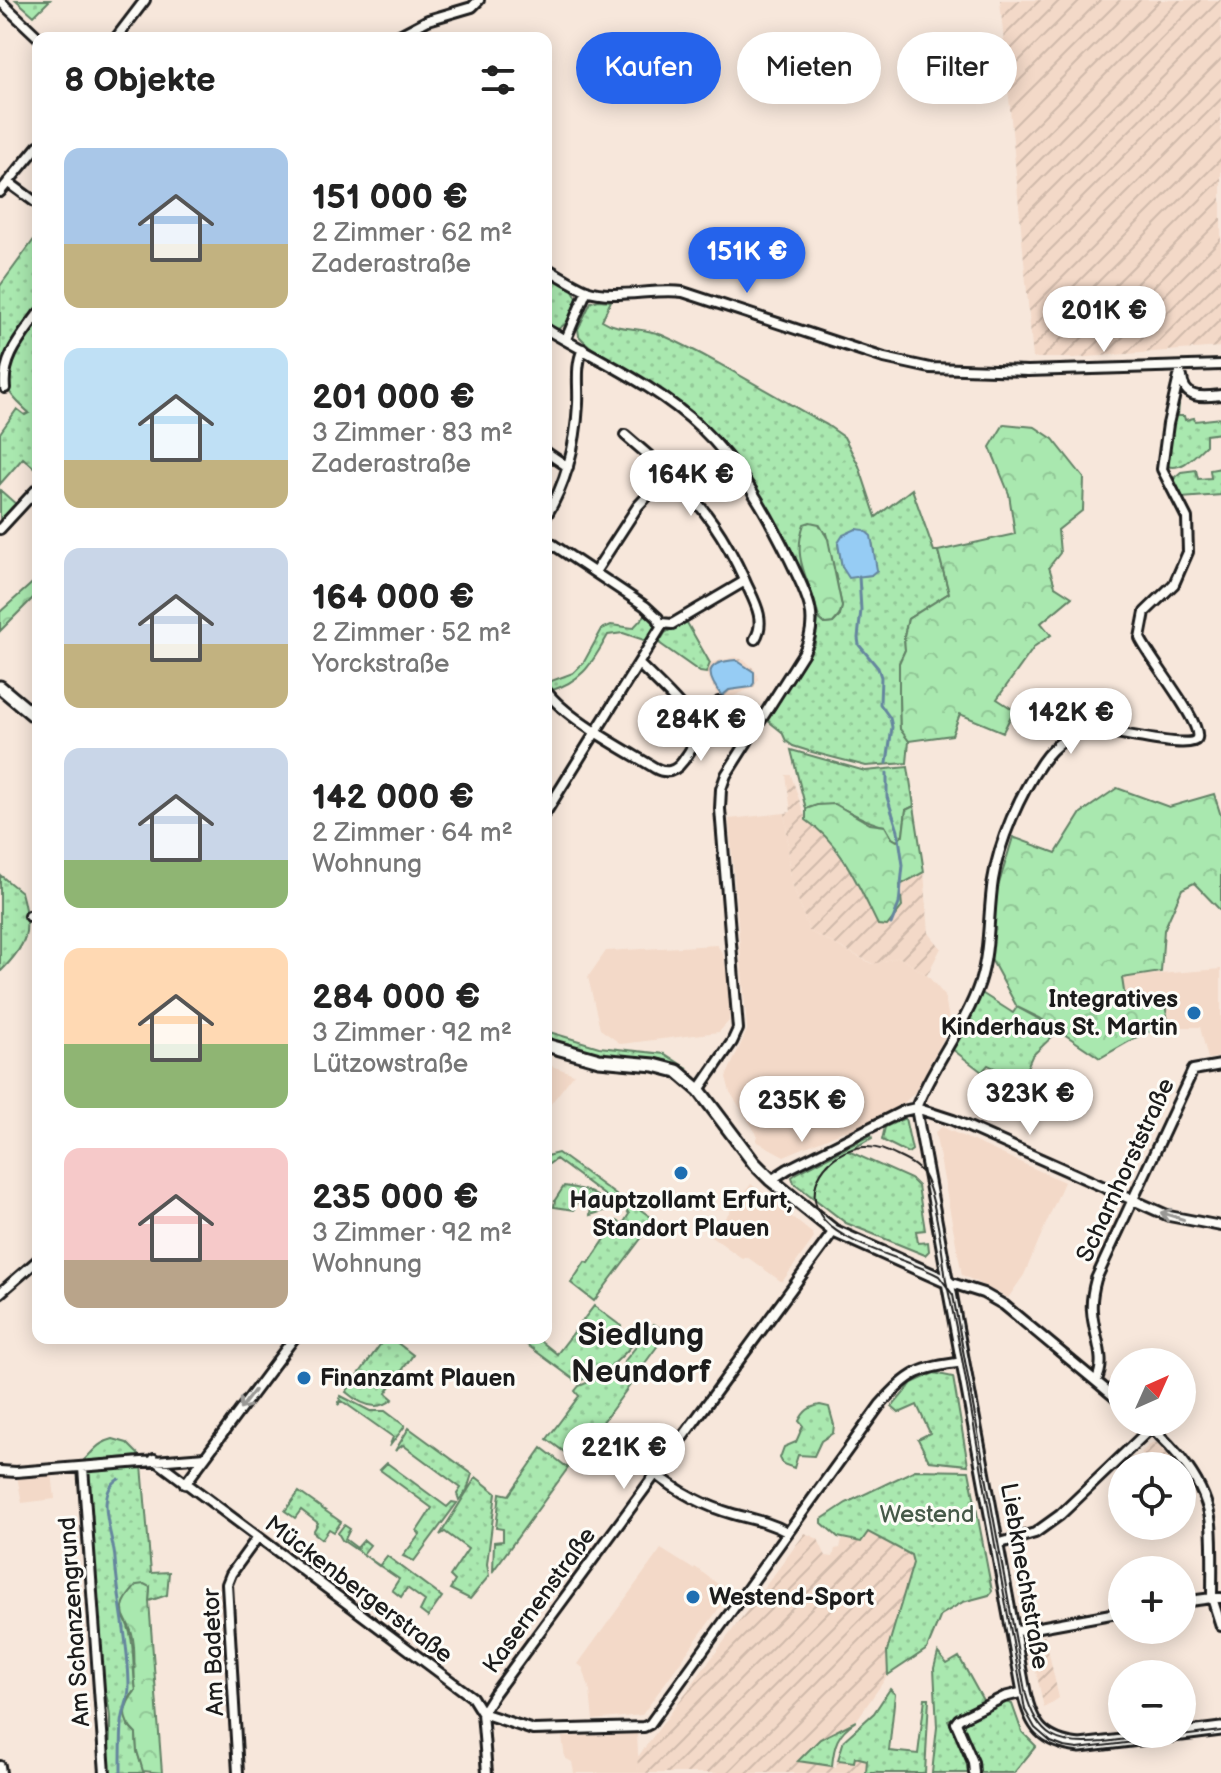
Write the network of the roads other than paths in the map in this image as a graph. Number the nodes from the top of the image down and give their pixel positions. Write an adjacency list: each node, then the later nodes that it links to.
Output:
1 (145, 0): 5 (street)
2 (479, 0): 6 (street)
3 (0, 1): 4 (street)
4 (33, 32)
5 (121, 32)
6 (405, 32)
7 (32, 153): 8 (street)
8 (8, 182): 9 (street); 10 (street)
9 (0, 192)
10 (32, 200)
11 (552, 271): 12 (street)
12 (587, 290): 15 (street); 18 (street)
13 (32, 323): 19 (street)
14 (552, 332): 15 (street)
15 (566, 339): 16 (street)
16 (583, 349): 23 (street); 43 (street)
17 (1221, 365): 18 (street)
18 (1181, 368): 20 (street); 44 (street)
19 (5, 388)
20 (1221, 395)
21 (625, 435): 24 (street)
22 (552, 456): 23 (street)
23 (568, 467): 26 (street)
24 (669, 473): 29 (street); 30 (street)
25 (32, 494): 27 (street)
26 (552, 503)
27 (0, 529)
28 (552, 544): 29 (street)
29 (595, 572): 31 (street)
30 (745, 581): 31 (street); 32 (street)
31 (661, 625): 33 (street)
32 (755, 639)
33 (639, 664): 38 (street); 39 (street)
34 (0, 687): 37 (street)
35 (552, 699): 38 (street)
36 (719, 702): 39 (street)
37 (32, 714)
38 (596, 731): 39 (street); 40 (street)
39 (696, 731)
40 (552, 802)
41 (552, 1047): 43 (street)
42 (1221, 1065): 46 (street, Scharnhorststraße)
43 (699, 1090): 45 (street)
44 (916, 1108): 45 (street); 46 (street); 50 (street)
45 (771, 1180): 48 (street)
46 (1132, 1199): 47 (street, one-way to 46); 54 (street, Scharnhorststraße)
47 (1221, 1226)
48 (834, 1231): 50 (street); 62 (street, Kasernenstraße)
49 (32, 1265): 51 (street)
50 (948, 1282): 53 (street, Liebknechtstraße); 54 (street)
51 (0, 1293)
52 (290, 1344): 58 (street, one-way to 58)
53 (964, 1362): 64 (street); 66 (street, Liebknechtstraße)
54 (1096, 1381): 55 (street)
55 (1108, 1391)
56 (1137, 1436): 66 (street)
57 (1160, 1436): 67 (street)
58 (205, 1457): 59 (street); 63 (street)
59 (154, 1459): 60 (street); 63 (street, Mückenbergerstraße)
60 (83, 1467): 61 (street); 79 (street, Am Schanzengrund)
61 (0, 1471)
62 (656, 1474): 64 (street); 73 (street, Kasernenstraße)
63 (185, 1484): 65 (street, Mückenbergerstraße)
64 (787, 1532): 73 (street, Mückenbergerstraße)
65 (257, 1538): 73 (street, Mückenbergerstraße); 80 (street, Am Badetor)
66 (997, 1544): 71 (street, Liebknechtstraße)
67 (1216, 1598): 68 (street); 70 (street)
68 (1196, 1600)
69 (1108, 1615): 71 (street)
70 (1221, 1626)
71 (1012, 1632): 72 (street, Liebknechtstraße)
72 (1024, 1692): 76 (street, Liebknechtstraße); 82 (street)
73 (482, 1713): 81 (street)
74 (1221, 1729): 75 (street, Liebknechtstraße)
75 (1196, 1732)
76 (1108, 1743)
77 (0, 1766): 78 (street)
78 (1, 1773)
79 (105, 1773)
80 (238, 1773)
81 (487, 1773)
82 (974, 1773)

